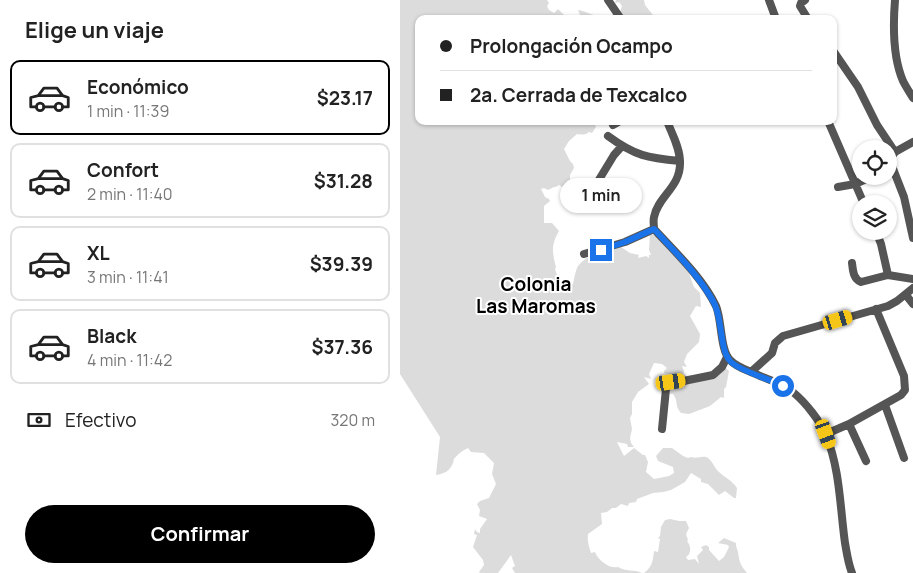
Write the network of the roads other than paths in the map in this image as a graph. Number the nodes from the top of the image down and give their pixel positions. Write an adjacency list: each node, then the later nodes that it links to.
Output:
1 (608, 0): 5 (street)
2 (769, 0): 6 (street)
3 (895, 0): 11 (street)
4 (804, 1): 7 (street)
5 (618, 15)
6 (775, 15)
7 (806, 15)
8 (837, 56): 9 (street)
9 (840, 61): 10 (street); 15 (street)
10 (837, 64)
11 (913, 98)
12 (669, 125): 19 (street)
13 (830, 125): 20 (street)
14 (608, 136): 17 (street)
15 (887, 140)
16 (913, 142): 18 (street)
17 (622, 146): 19 (street); 24 (street)
18 (897, 151)
19 (680, 160): 25 (street)
20 (852, 177)
21 (897, 180): 26 (street)
22 (852, 185): 23 (street)
23 (838, 187)
24 (586, 201)
25 (654, 229): 28 (street); 36 (street)
26 (913, 238)
27 (879, 240): 30 (street)
28 (584, 254)
29 (852, 262): 30 (street)
30 (888, 275): 31 (street)
31 (913, 279)
32 (913, 288): 33 (street)
33 (906, 294): 34 (street); 35 (street)
34 (913, 304)
35 (876, 309): 37 (street); 38 (street)
36 (726, 356): 37 (street); 40 (street)
37 (751, 372): 41 (street)
38 (885, 404): 39 (street); 42 (street)
39 (849, 424): 41 (street); 43 (street)
40 (662, 429)
41 (826, 434): 44 (street)
42 (904, 458)
43 (866, 461)
44 (852, 573)

